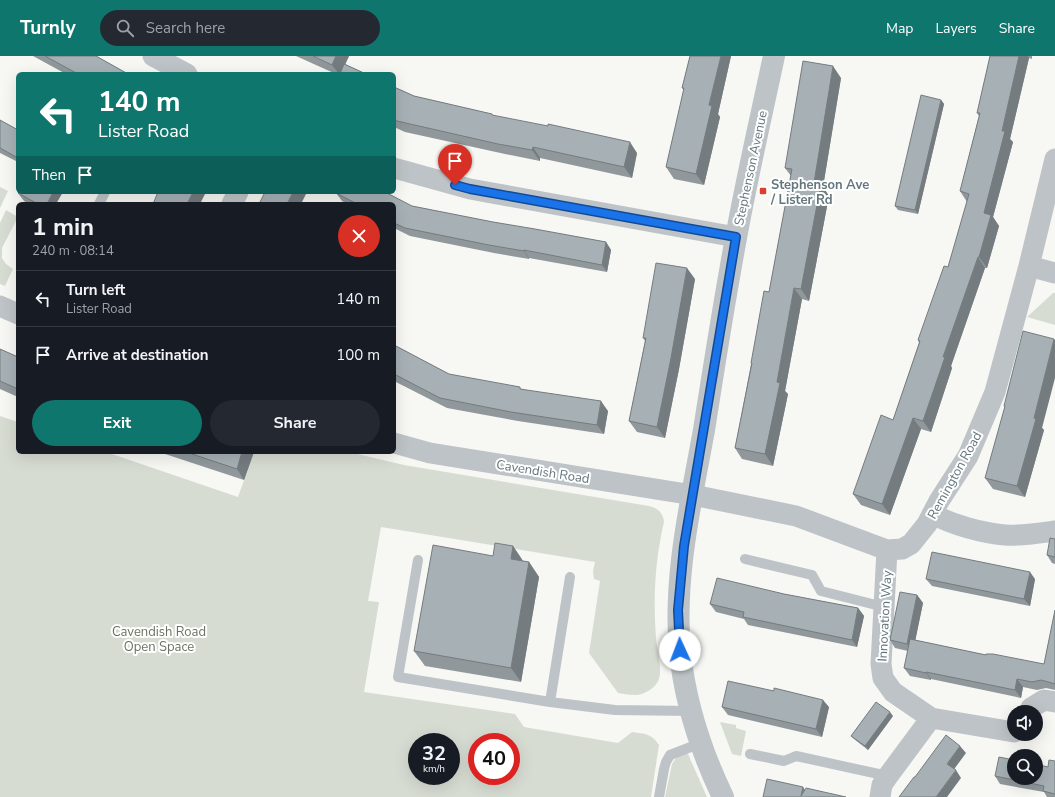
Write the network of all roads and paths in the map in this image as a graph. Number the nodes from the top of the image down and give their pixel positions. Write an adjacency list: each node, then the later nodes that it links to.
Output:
1 (153, 56): 3 (street)
2 (774, 56): 6 (street, Stephenson Avenue)
3 (183, 72)
4 (1055, 160): 7 (street, Remington Road)
5 (396, 169): 6 (street)
6 (736, 237): 12 (street, Stephenson Avenue)
7 (1029, 266): 8 (street); 13 (street, Remington Road)
8 (1055, 273)
9 (0, 306): 10 (street)
10 (16, 313)
11 (396, 444): 12 (street, Cavendish Road)
12 (693, 495): 15 (street); 23 (street, Stephenson Avenue)
13 (932, 514): 14 (street); 15 (street, Remington Road)
14 (1055, 531)
15 (887, 550): 19 (street, Innovation Way)
16 (745, 559): 19 (lane)
17 (418, 560): 20 (lane)
18 (570, 577): 20 (lane)
19 (884, 607): 24 (street, Innovation Way)
20 (550, 702): 23 (lane)
21 (1055, 702): 22 (street)
22 (1036, 705)
23 (691, 711): 26 (street, Stephenson Avenue)
24 (930, 718): 25 (street, Innovation Way); 28 (street)
25 (1007, 731)
26 (700, 743): 29 (lane); 30 (street, Stephenson Avenue)
27 (750, 754): 28 (lane)
28 (888, 776): 31 (street)
29 (658, 797)
30 (723, 797)
31 (880, 797)

